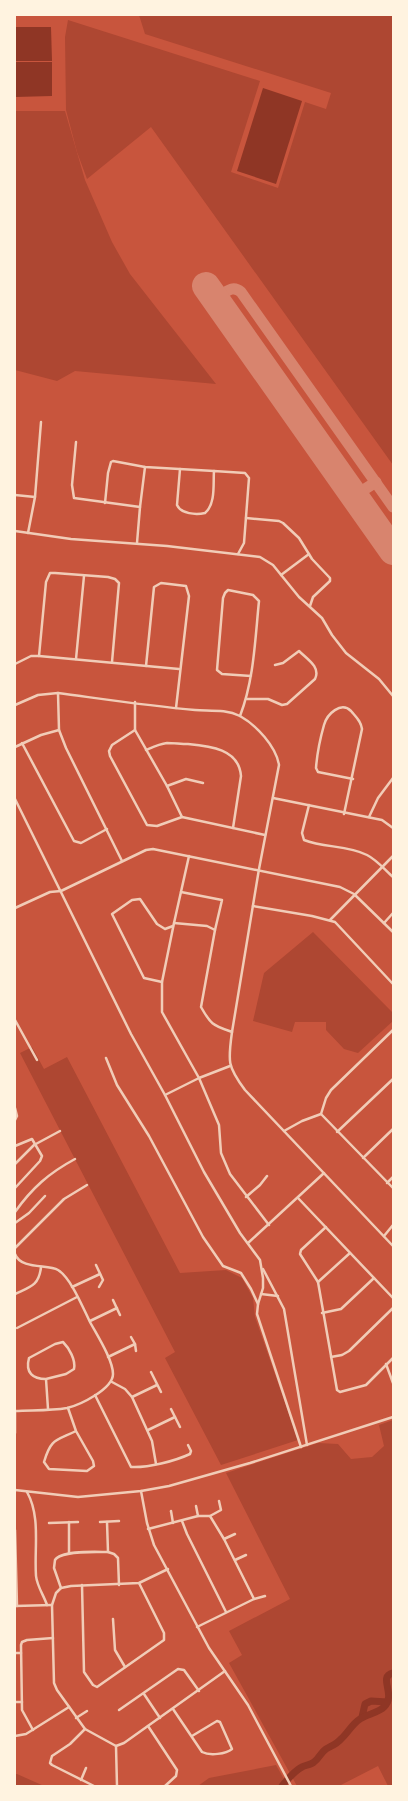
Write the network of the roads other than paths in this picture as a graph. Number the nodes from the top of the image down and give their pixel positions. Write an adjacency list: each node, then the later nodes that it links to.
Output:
1 (41, 422): 7 (street)
2 (76, 442): 8 (street)
3 (144, 467): 4 (street); 8 (street); 9 (street)
4 (180, 469): 5 (street); 5 (street)
5 (214, 470): 10 (street)
6 (15, 495): 7 (street)
7 (35, 497): 12 (street)
8 (105, 503): 9 (street)
9 (140, 507): 13 (street)
10 (246, 518): 14 (street); 15 (street)
11 (15, 531): 12 (street)
12 (28, 533): 13 (street)
13 (137, 543): 15 (street)
14 (309, 554): 16 (street); 18 (street)
15 (237, 555): 16 (street)
16 (281, 575): 18 (street)
17 (84, 576): 19 (street); 20 (street); 21 (street)
18 (310, 606): 28 (street)
19 (39, 656): 20 (street); 22 (street)
20 (76, 659): 21 (street)
21 (112, 662): 24 (street)
22 (15, 664)
23 (275, 665): 29 (street)
24 (146, 666): 25 (street); 25 (street)
25 (179, 669): 32 (street)
26 (251, 676): 26 (street); 29 (street)
27 (58, 693): 30 (street); 31 (street); 34 (street)
28 (393, 696)
29 (247, 699): 33 (street)
30 (135, 702): 32 (street); 35 (street)
31 (15, 705)
32 (176, 708): 33 (street)
33 (240, 716): 43 (street)
34 (59, 730): 36 (street); 51 (street)
35 (135, 730): 38 (street); 47 (street)
36 (22, 743): 37 (street); 51 (street)
37 (15, 747)
38 (146, 750): 42 (street); 49 (street)
39 (393, 778): 48 (street)
40 (353, 779): 40 (street); 46 (street)
41 (203, 783): 42 (street)
42 (167, 786): 47 (street)
43 (273, 798): 45 (street); 52 (street)
44 (15, 799): 59 (street)
45 (309, 805): 46 (street); 56 (street)
46 (344, 814): 48 (street)
47 (182, 817): 49 (street)
48 (369, 817): 50 (street)
49 (233, 828): 52 (street)
50 (393, 828)
51 (107, 829): 55 (street)
52 (265, 835): 57 (street)
53 (190, 856): 55 (street); 57 (street); 60 (street)
54 (393, 856): 56 (street)
55 (122, 861): 59 (street)
56 (382, 867): 58 (street); 61 (street)
57 (259, 869): 61 (street); 62 (street)
58 (393, 877)
59 (61, 890): 63 (street); 80 (street)
60 (181, 892): 67 (street); 68 (street)
61 (354, 894): 65 (street); 66 (street)
62 (253, 906): 65 (street); 74 (street)
63 (15, 908)
64 (393, 913): 66 (street)
65 (330, 920): 71 (street)
66 (384, 923): 69 (street)
67 (174, 924): 68 (street); 70 (street); 70 (street)
68 (215, 930): 74 (street)
69 (393, 932)
70 (162, 982): 78 (street)
71 (393, 984)
72 (15, 1020): 76 (street)
73 (393, 1030): 82 (street)
74 (232, 1032): 77 (street)
75 (106, 1058): 129 (street)
76 (37, 1060)
77 (230, 1066): 78 (street); 86 (street)
78 (199, 1078): 80 (street); 101 (street)
79 (393, 1079): 87 (street)
80 (165, 1095): 109 (street)
81 (15, 1108): 83 (street)
82 (321, 1114): 86 (street); 87 (street)
83 (15, 1120)
84 (393, 1130): 90 (street)
85 (60, 1131): 88 (street)
86 (284, 1131): 93 (street)
87 (337, 1132): 90 (street)
88 (34, 1145): 89 (street); 92 (street); 98 (street)
89 (15, 1146)
90 (363, 1158): 96 (street)
91 (75, 1159): 103 (street)
92 (15, 1164)
93 (324, 1174): 102 (street); 108 (street)
94 (267, 1176): 101 (street)
95 (393, 1177): 96 (street)
96 (387, 1183): 99 (street)
97 (87, 1185): 111 (street)
98 (15, 1188)
99 (393, 1188)
100 (45, 1196): 104 (street)
101 (246, 1197): 105 (street)
102 (298, 1198): 105 (street); 107 (street)
103 (15, 1212)
104 (15, 1223)
105 (269, 1225): 109 (street)
106 (393, 1225): 108 (street)
107 (326, 1227): 112 (street); 120 (street)
108 (384, 1236): 110 (street)
109 (248, 1243): 116 (street)
110 (393, 1246)
111 (15, 1248)
112 (350, 1253): 119 (street); 120 (street)
113 (15, 1254): 114 (street)
114 (16, 1259): 117 (street)
115 (96, 1265): 118 (street)
116 (262, 1266): 124 (street); 125 (street)
117 (41, 1267): 121 (street); 123 (street)
118 (100, 1274): 121 (street); 122 (street)
119 (374, 1278): 127 (street); 132 (street)
120 (318, 1282): 132 (street)
121 (72, 1287): 126 (street)
122 (99, 1287)
123 (15, 1294)
124 (261, 1294): 125 (street); 129 (street)
125 (278, 1296): 162 (street)
126 (77, 1297): 134 (street); 135 (street)
127 (393, 1298)
128 (113, 1300): 130 (street)
129 (258, 1304): 163 (street)
130 (117, 1308): 133 (street); 134 (street)
131 (393, 1308): 140 (street)
132 (322, 1313): 140 (street)
133 (120, 1315)
134 (90, 1321): 139 (street)
135 (17, 1328)
136 (131, 1337): 137 (street)
137 (135, 1344): 138 (street); 139 (street)
138 (136, 1351)
139 (108, 1357): 145 (street)
140 (331, 1357): 142 (street)
141 (393, 1358): 142 (street)
142 (386, 1364): 146 (street)
143 (151, 1372): 147 (street)
144 (46, 1379): 144 (street); 152 (street)
145 (112, 1382): 149 (street); 150 (street)
146 (393, 1383)
147 (157, 1385): 148 (street); 150 (street)
148 (161, 1392)
149 (95, 1395): 151 (street); 164 (street)
150 (132, 1397): 158 (street)
151 (68, 1408): 152 (street); 159 (street)
152 (48, 1409): 154 (street)
153 (171, 1409): 156 (street)
154 (15, 1411): 160 (street)
155 (393, 1416): 162 (street)
156 (175, 1417): 157 (street); 158 (street)
157 (180, 1427)
158 (148, 1430): 164 (street)
159 (76, 1431): 159 (street)
160 (15, 1433)
161 (188, 1445): 164 (street)
162 (307, 1445): 163 (street)
163 (301, 1447): 166 (street)
164 (156, 1464)
165 (15, 1490): 167 (street)
166 (141, 1491): 167 (street); 181 (street)
167 (27, 1492): 196 (street)
168 (219, 1501): 172 (street)
169 (196, 1506): 171 (street)
170 (171, 1510): 180 (street)
171 (198, 1516): 172 (street); 173 (street)
172 (210, 1516): 184 (street)
173 (182, 1521): 180 (street); 199 (street)
174 (69, 1522): 175 (street); 179 (street); 186 (street)
175 (78, 1522)
176 (100, 1522): 177 (street)
177 (107, 1522): 178 (street); 185 (street)
178 (119, 1522)
179 (49, 1523)
180 (174, 1523): 181 (street)
181 (148, 1529): 189 (street)
182 (15, 1530): 198 (street)
183 (235, 1534): 184 (street)
184 (224, 1539): 188 (street)
185 (108, 1552): 186 (street); 192 (street)
186 (69, 1553): 193 (street)
187 (246, 1555): 188 (street)
188 (235, 1560): 195 (street)
189 (168, 1569): 190 (street); 201 (street)
190 (139, 1583): 192 (street); 205 (street)
191 (82, 1585): 192 (street); 193 (street); 205 (street)
192 (119, 1585)
193 (61, 1588): 197 (street)
194 (265, 1596): 195 (street)
195 (254, 1598): 199 (street)
196 (47, 1605): 197 (street); 198 (street)
197 (52, 1605): 202 (street)
198 (16, 1606)
199 (226, 1612): 201 (street)
200 (113, 1619): 205 (street)
201 (197, 1627): 206 (street)
202 (53, 1638): 204 (street); 211 (street)
203 (15, 1653): 204 (street)
204 (21, 1653): 210 (street)
205 (125, 1667)
206 (225, 1671): 207 (street); 228 (street)
207 (199, 1691): 208 (street); 212 (street)
208 (144, 1694): 213 (street); 216 (street)
209 (15, 1702): 210 (street)
210 (22, 1702): 219 (street)
211 (69, 1708): 215 (street); 219 (street)
212 (173, 1709): 216 (street); 221 (street)
213 (119, 1710)
214 (87, 1711): 215 (street)
215 (76, 1718): 218 (street)
216 (160, 1718): 217 (street)
217 (148, 1726): 222 (street); 227 (street)
218 (85, 1729): 222 (street); 224 (street)
219 (33, 1730): 220 (street)
220 (15, 1736)
221 (192, 1736): 221 (street)
222 (116, 1746): 226 (street)
223 (86, 1768): 224 (street)
224 (81, 1780): 225 (street)
225 (94, 1786)
226 (118, 1786)
227 (165, 1786)
228 (291, 1786)

